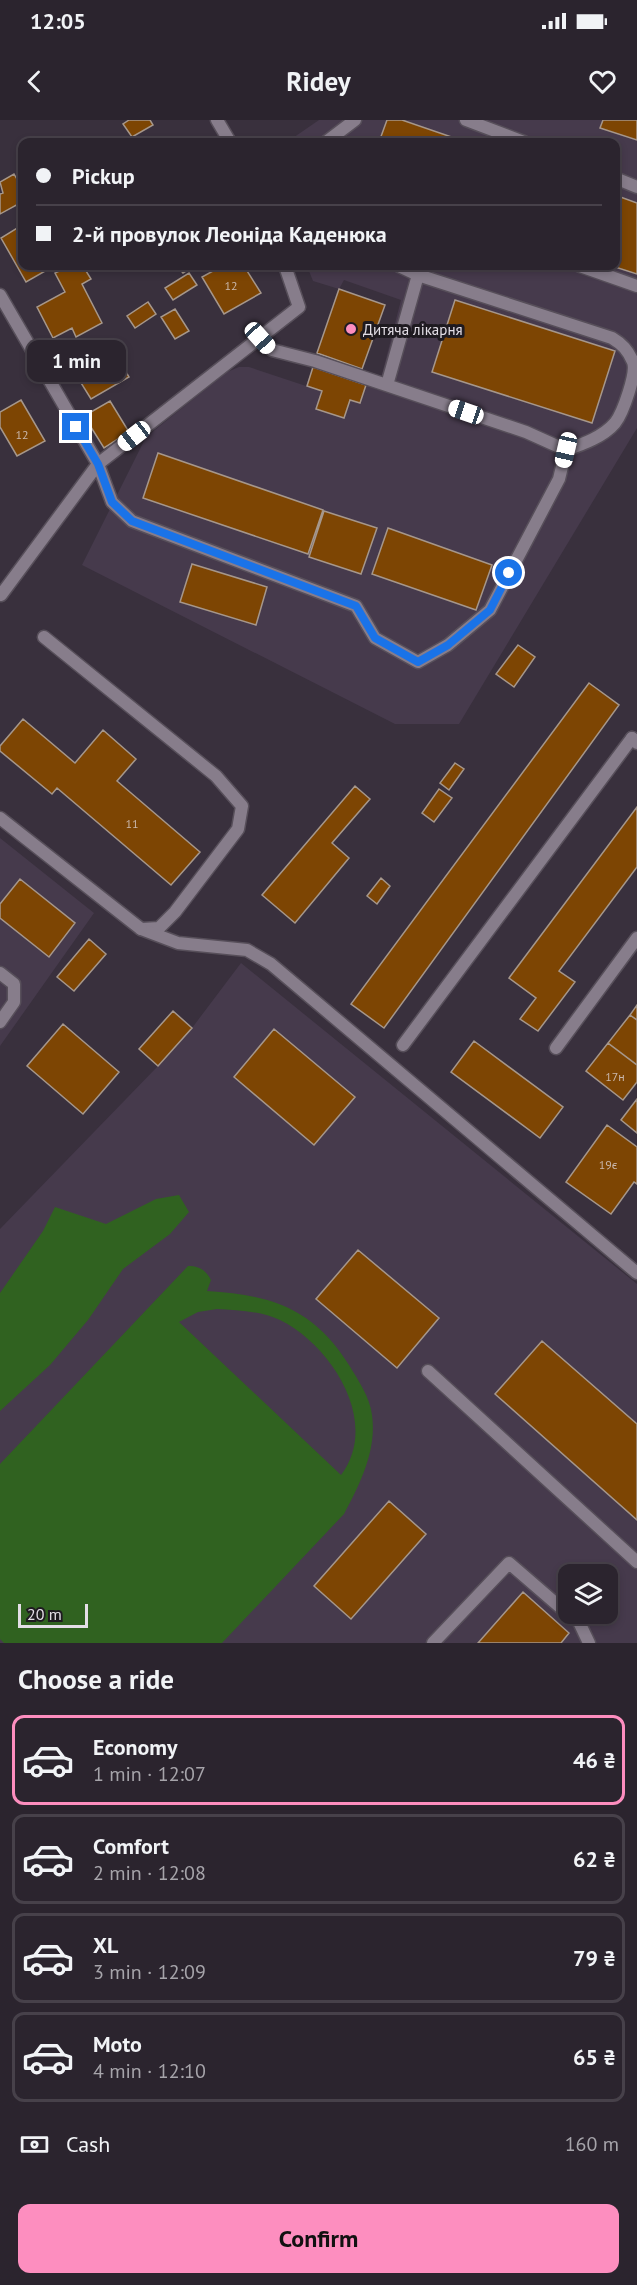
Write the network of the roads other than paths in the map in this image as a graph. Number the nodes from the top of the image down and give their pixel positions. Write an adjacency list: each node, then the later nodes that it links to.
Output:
1 (217, 120): 4 (street)
2 (355, 120): 5 (street)
3 (466, 120): 6 (street)
4 (228, 138)
5 (331, 138)
6 (513, 138)
7 (620, 180): 8 (street)
8 (637, 187)
9 (286, 270): 15 (street)
10 (407, 270): 12 (street)
11 (591, 270): 13 (street)
12 (418, 275): 16 (street); 17 (street)
13 (637, 286)
14 (0, 295): 18 (street)
15 (260, 338): 16 (street); 18 (street)
16 (387, 385): 17 (street)
17 (566, 450): 18 (street)
18 (98, 464): 19 (street)
19 (0, 594)
20 (44, 637): 23 (street)
21 (634, 740): 27 (street)
22 (0, 818): 23 (street)
23 (141, 929): 29 (street)
24 (637, 938): 28 (street)
25 (0, 973): 26 (street)
26 (0, 1022)
27 (403, 1045)
28 (556, 1047)
29 (637, 1273)
30 (428, 1371): 31 (street)
31 (637, 1562)
32 (558, 1605): 34 (street)
33 (580, 1624): 35 (street)
34 (434, 1643)
35 (589, 1643)

